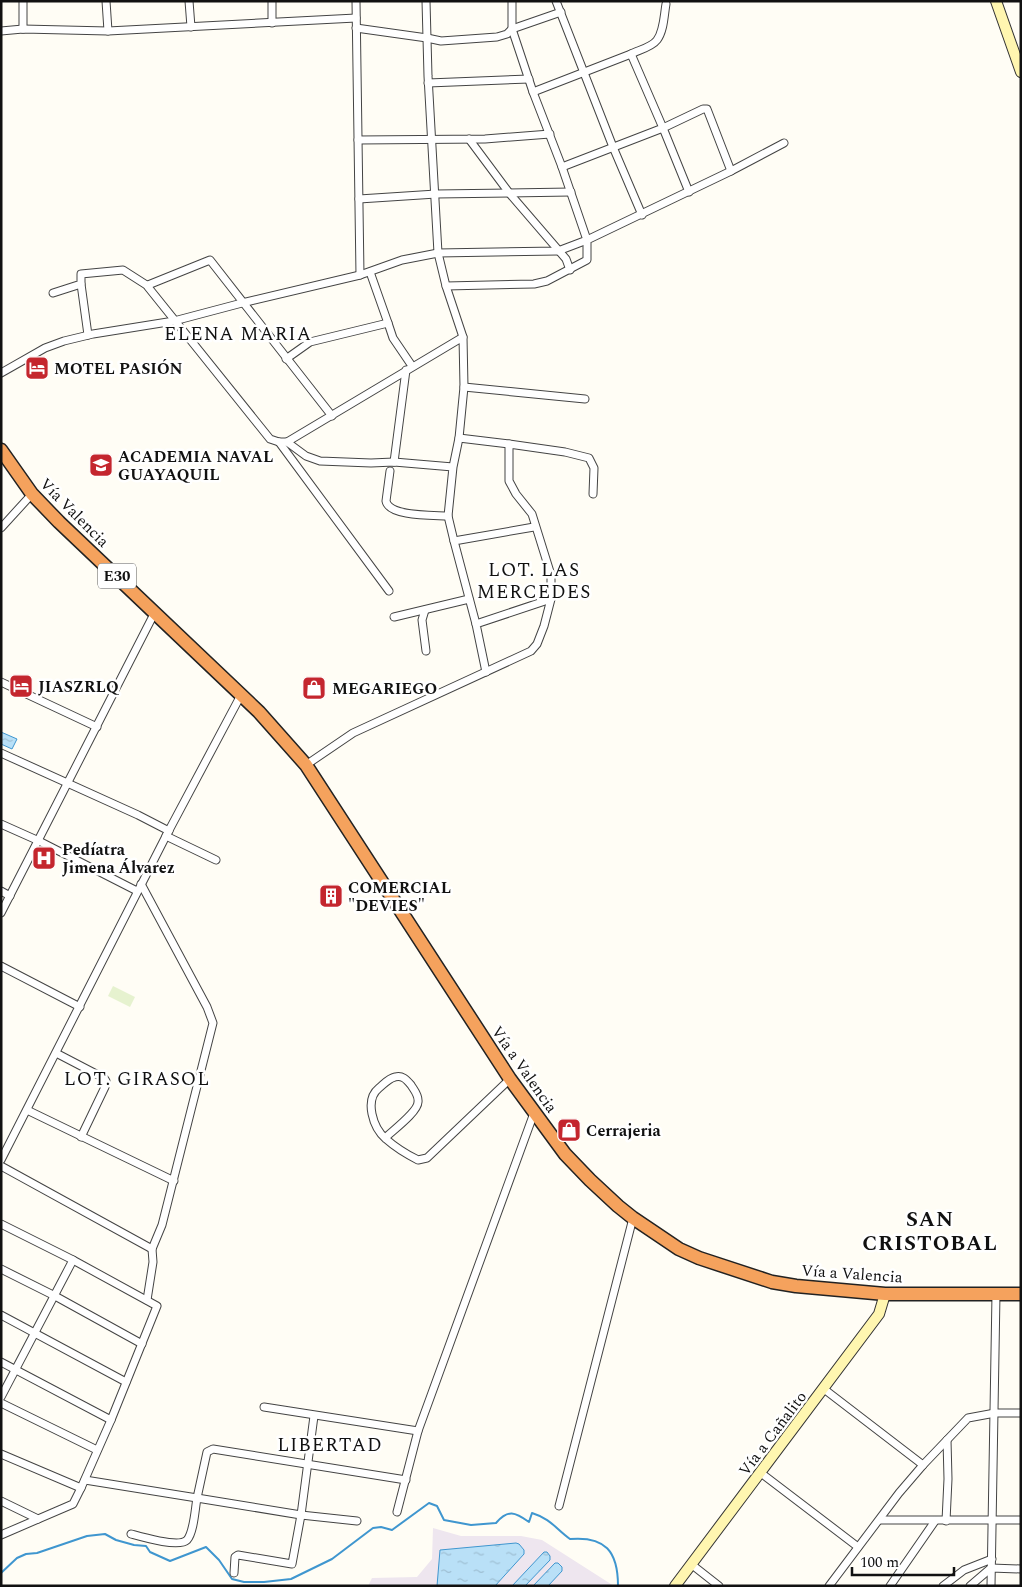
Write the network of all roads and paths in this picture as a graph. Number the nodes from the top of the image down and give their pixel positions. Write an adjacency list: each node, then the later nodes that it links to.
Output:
1 (23, 1): 16 (street)
2 (106, 1): 19 (street)
3 (190, 1): 14 (street)
4 (272, 1): 13 (street)
5 (356, 1): 12 (street)
6 (426, 1): 20 (street)
7 (512, 1): 17 (street)
8 (556, 1): 11 (street)
9 (996, 1): 23 (main road)
10 (666, 4): 21 (street)
11 (560, 12): 17 (street); 22 (street)
12 (356, 18): 13 (street); 15 (street)
13 (272, 23): 14 (street)
14 (191, 27): 19 (street)
15 (356, 28): 20 (street); 30 (street)
16 (23, 29): 18 (street); 19 (street)
17 (512, 29): 20 (street); 24 (street)
18 (1, 30)
19 (108, 31)
20 (427, 38): 25 (street)
21 (631, 54): 22 (street); 27 (street)
22 (583, 72): 26 (street); 33 (street)
23 (1021, 72)
24 (528, 79): 25 (street); 26 (street)
25 (428, 83): 31 (street)
26 (533, 92): 28 (street)
27 (663, 128): 33 (street); 35 (street); 37 (street)
28 (550, 134): 29 (street); 34 (street)
29 (469, 139): 31 (street); 39 (street)
30 (358, 140): 31 (street); 40 (street)
31 (432, 140): 38 (street)
32 (784, 143): 35 (street)
33 (613, 147): 34 (street); 41 (street)
34 (562, 167): 36 (street)
35 (731, 171): 37 (street)
36 (571, 192): 39 (street); 42 (street)
37 (690, 192): 41 (street)
38 (436, 194): 39 (street); 40 (street); 43 (street)
39 (510, 194): 44 (street)
40 (359, 198): 47 (street)
41 (642, 215): 42 (street)
42 (587, 240): 44 (street); 45 (street)
43 (438, 252): 44 (street); 46 (street); 50 (street)
44 (558, 252): 45 (street)
45 (570, 270): 50 (street)
46 (370, 272): 47 (street); 54 (street)
47 (360, 275): 52 (street)
48 (81, 284): 49 (street); 51 (street); 55 (street)
49 (148, 286): 52 (street); 53 (street)
50 (446, 286): 56 (street)
51 (53, 293)
52 (242, 303): 53 (street); 57 (street)
53 (174, 321): 55 (street); 64 (street)
54 (388, 323): 57 (street); 58 (street)
55 (88, 335): 59 (street)
56 (463, 337): 58 (street); 60 (street)
57 (286, 358): 62 (street)
58 (409, 368): 62 (street); 70 (street)
59 (1, 373)
60 (464, 387): 61 (street); 63 (street)
61 (585, 399)
62 (332, 416): 65 (street)
63 (459, 438): 66 (street); 71 (street)
64 (279, 442): 65 (street); 68 (street)
65 (287, 442): 69 (street)
66 (509, 444): 74 (street); 76 (street)
67 (1, 450): 73 (highway, Vía Valencia / E30)
68 (291, 459): 69 (street); 79 (street)
69 (320, 461): 70 (street)
70 (394, 462): 71 (street)
71 (453, 467): 75 (street)
72 (390, 471): 75 (street)
73 (32, 494): 77 (street); 83 (highway, Vía Valencia / E30)
74 (592, 494)
75 (448, 516): 78 (street)
76 (534, 527): 78 (street); 81 (street)
77 (1, 528)
78 (454, 541): 80 (street)
79 (389, 591)
80 (469, 599): 82 (street); 85 (street)
81 (551, 599): 85 (street); 87 (street)
82 (425, 610): 84 (street); 86 (street)
83 (155, 612): 89 (highway, Vía Valencia / E30); 90 (street)
84 (394, 617)
85 (476, 624): 87 (street)
86 (426, 651)
87 (486, 672): 92 (street)
88 (1, 682): 90 (street)
89 (241, 695): 92 (highway, Vía a Valencia / E30); 95 (street)
90 (97, 727): 93 (street)
91 (1, 753): 93 (street)
92 (306, 766): 106 (highway, Vía a Valencia / E30)
93 (68, 784): 95 (street); 96 (street)
94 (1, 824): 96 (street)
95 (168, 833): 97 (street); 98 (street)
96 (39, 841): 100 (street); 101 (street)
97 (216, 860)
98 (141, 884): 100 (street); 113 (street)
99 (1, 891): 101 (street)
100 (137, 891): 104 (street)
101 (10, 896): 102 (street)
102 (1, 913)
103 (1, 966): 104 (street)
104 (80, 1008): 105 (street)
105 (56, 1053): 107 (street); 109 (street)
106 (510, 1079): 108 (highway, Vía a Valencia / E30); 110 (street)
107 (27, 1110): 109 (street); 111 (street)
108 (534, 1113): 114 (highway, Vía a Valencia / E30); 138 (street)
109 (81, 1136): 113 (street)
110 (385, 1138): 110 (street)
111 (1, 1160)
112 (1, 1166): 116 (street)
113 (174, 1181): 116 (street)
114 (633, 1218): 119 (highway, Vía a Valencia / E30); 150 (street)
115 (1, 1224): 117 (street)
116 (152, 1249): 123 (street)
117 (73, 1260): 122 (street); 123 (street)
118 (1, 1269): 122 (street)
119 (885, 1294): 120 (highway, Vía a Valencia / E30); 130 (main road, Vía a Cañalito)
120 (996, 1294): 121 (highway, Vía a Valencia / E30); 134 (street)
121 (1021, 1294)
122 (55, 1296): 125 (street); 126 (street)
123 (146, 1300): 126 (street)
124 (1, 1315): 125 (street)
125 (35, 1333): 128 (street); 129 (street)
126 (142, 1344): 129 (street)
127 (1, 1362): 128 (street)
128 (16, 1369): 131 (street); 137 (street)
129 (126, 1382): 137 (street)
130 (824, 1389): 143 (street); 144 (main road, Vía a Cañalito)
131 (1, 1397)
132 (1, 1403): 140 (street)
133 (264, 1407): 136 (street)
134 (995, 1413): 135 (street); 139 (street); 155 (street)
135 (1021, 1413)
136 (314, 1416): 138 (street); 142 (street)
137 (111, 1420): 140 (street)
138 (418, 1431): 146 (street)
139 (947, 1440): 143 (street); 159 (street)
140 (97, 1450): 145 (street)
141 (1, 1454): 147 (street)
142 (307, 1464): 146 (street); 148 (street); 152 (street)
143 (923, 1464): 154 (street)
144 (761, 1473): 162 (street); 164 (main road, Vía a Cañalito)
145 (85, 1480): 147 (street); 148 (street)
146 (406, 1480): 151 (street)
147 (81, 1488): 153 (street)
148 (197, 1498): 152 (street); 160 (street)
149 (1, 1501): 153 (street)
150 (559, 1506)
151 (397, 1512)
152 (301, 1514): 157 (street); 167 (street)
153 (38, 1519): 161 (street)
154 (880, 1520): 158 (street); 162 (street)
155 (993, 1520): 156 (street); 159 (street); 163 (street)
156 (1021, 1520)
157 (357, 1521)
158 (935, 1521): 159 (street); 171 (street)
159 (946, 1521)
160 (131, 1534)
161 (1, 1535)
162 (858, 1547): 170 (street)
163 (992, 1559): 165 (street); 172 (street)
164 (691, 1564): 168 (main road, Vía a Cañalito); 169 (street)
165 (991, 1568): 166 (street); 173 (street); 174 (street)
166 (1021, 1569)
167 (234, 1573)
168 (675, 1586)
169 (719, 1586)
170 (828, 1586)
171 (890, 1586)
172 (943, 1586)
173 (970, 1586)
174 (991, 1586)

